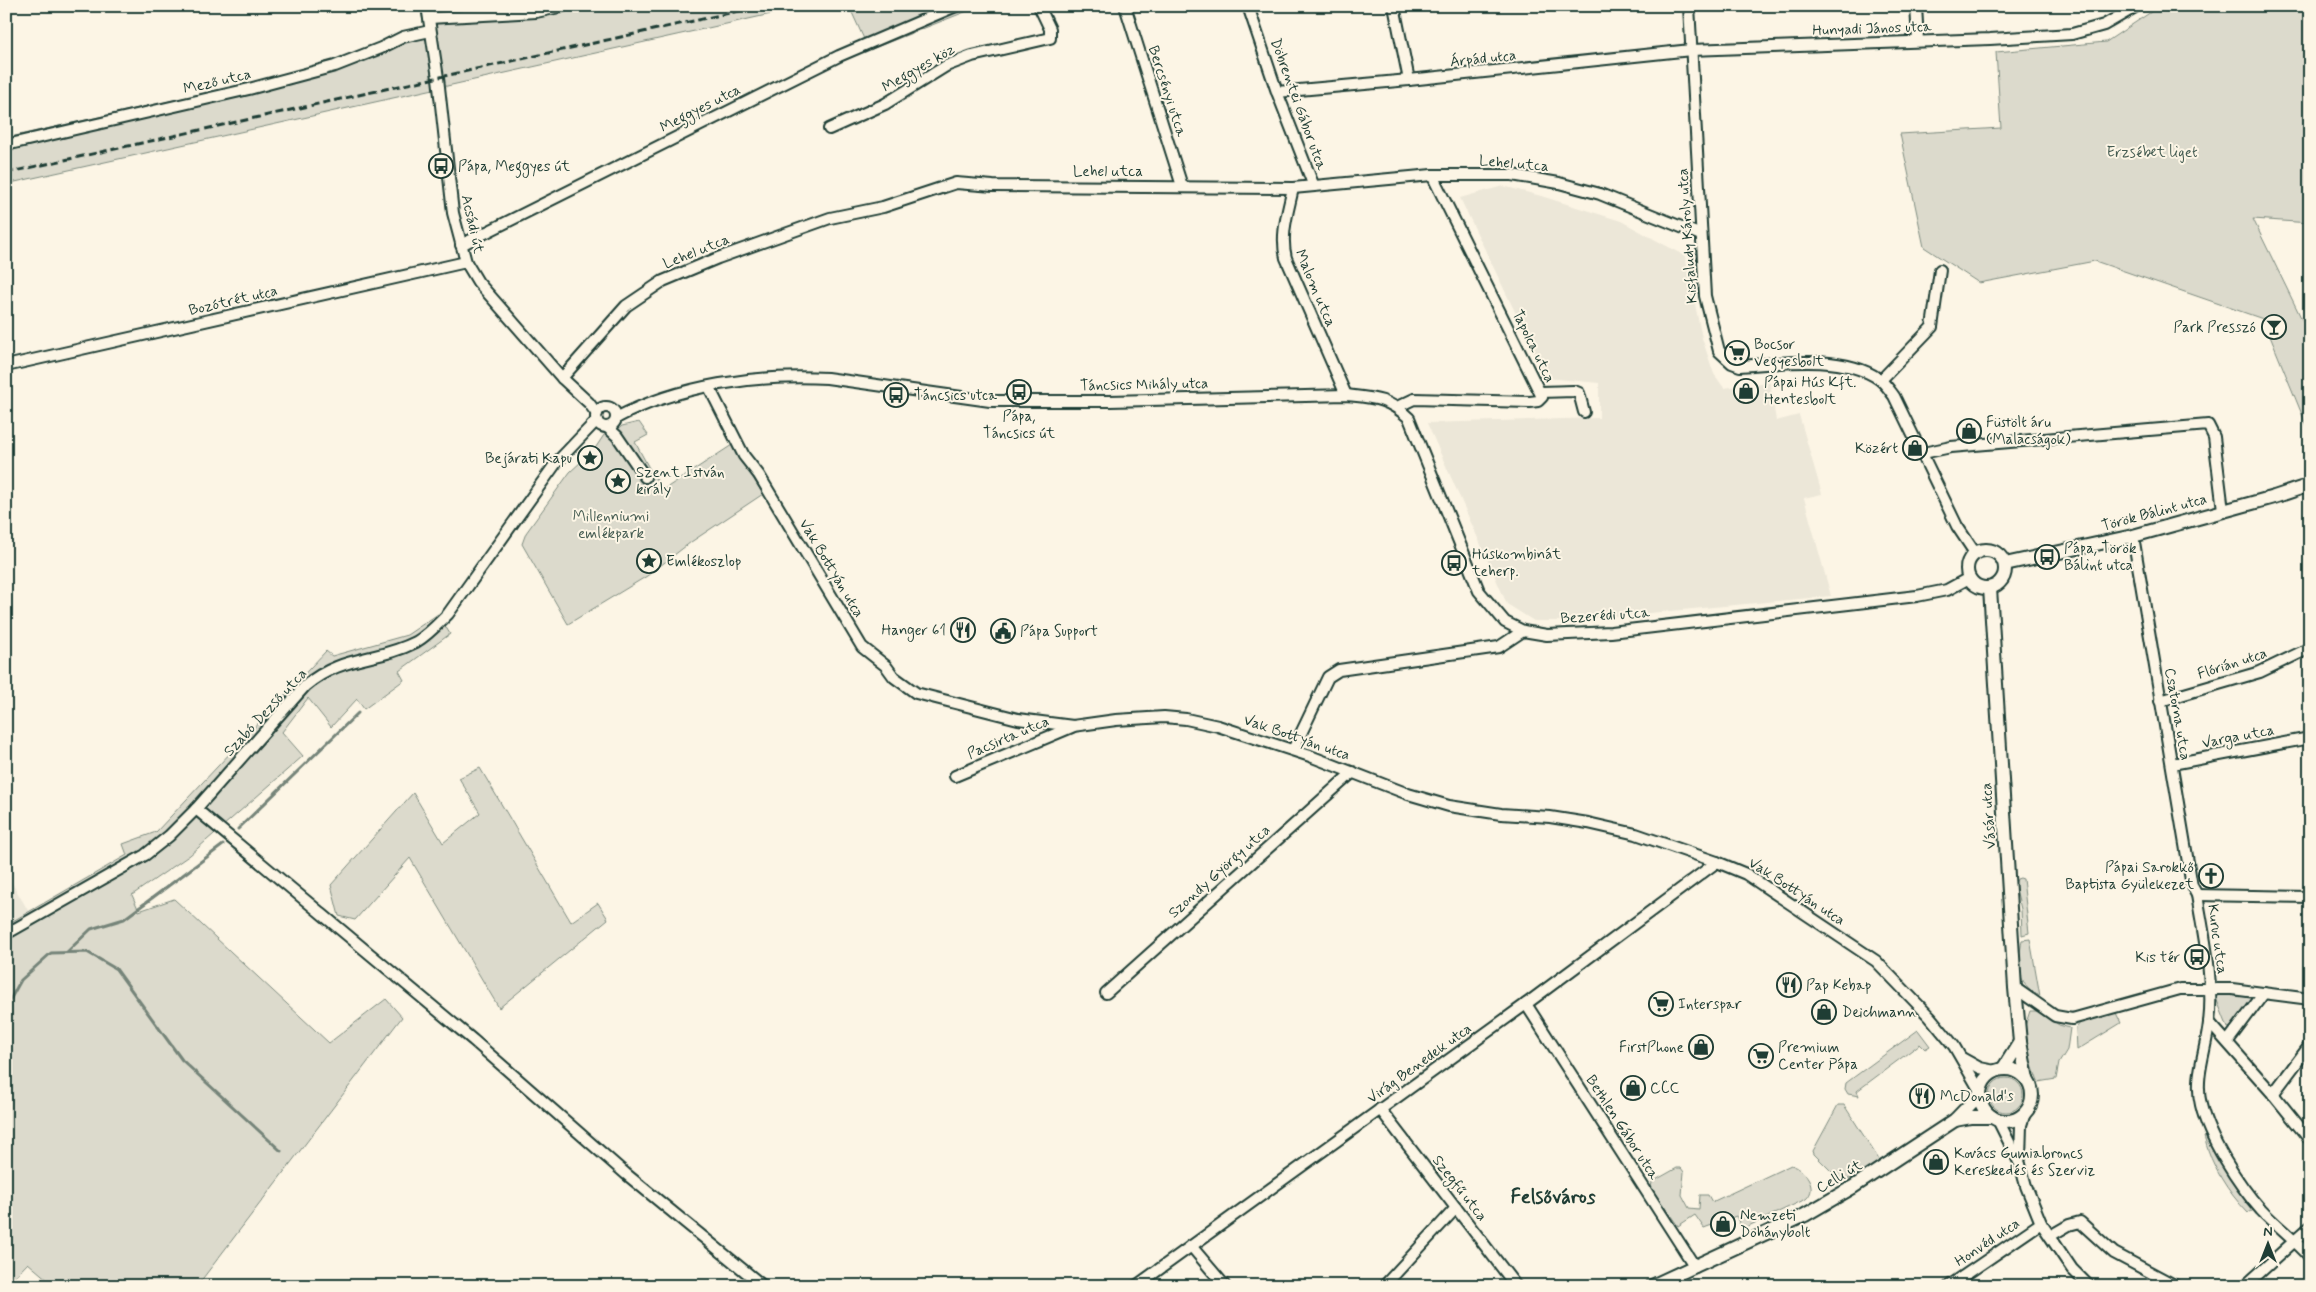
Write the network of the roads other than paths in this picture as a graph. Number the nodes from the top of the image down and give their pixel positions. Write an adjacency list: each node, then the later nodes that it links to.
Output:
1 (427, 6): 11 (street, Acsádi út)
2 (564, 6): 11 (street)
3 (956, 6): 24 (street, Meggyes utca)
4 (1039, 6): 17 (street, Meggyes köz)
5 (1124, 6): 21 (street, Bercsényi utca)
6 (1248, 6): 16 (street, Döbrentei Gábor utca)
7 (1394, 6): 15 (street)
8 (1689, 6): 14 (street, Kisfaludy Károly utca)
9 (1916, 6): 13 (street)
10 (2136, 6): 13 (street, Hunyadi János utca)
11 (429, 18): 12 (street, Acsádi út)
12 (430, 31): 18 (street, Mező utca); 24 (street, Acsádi út)
13 (1918, 41): 14 (street, Hunyadi János utca)
14 (1691, 50): 15 (street, Árpád utca); 23 (street, Kisfaludy Károly utca)
15 (1409, 80): 16 (street, Árpád utca)
16 (1277, 92): 20 (street, Döbrentei Gábor utca)
17 (828, 129)
18 (6, 146)
19 (1432, 175): 20 (street, Lehel utca); 23 (street, Lehel utca); 31 (street, Tapolca utca)
20 (1312, 184): 22 (street, Lehel utca)
21 (1182, 186): 22 (street, Lehel utca); 28 (street, Lehel utca)
22 (1292, 188): 32 (street, Malom utca)
23 (1701, 235): 29 (street, Kisfaludy Károly utca)
24 (462, 245): 25 (street, Acsádi út)
25 (466, 262): 27 (street, Bozótrét utca); 28 (street, Acsádi út)
26 (1940, 270): 29 (street)
27 (6, 366)
28 (562, 378): 35 (street, Acsádi út)
29 (1881, 380): 36 (street)
30 (709, 387): 32 (street, Táncsics Mihály utca); 35 (street, Táncsics Mihály utca); 48 (street, Vak Bottyán utca)
31 (1541, 392): 33 (street, Tapolca utca); 34 (street)
32 (1346, 395): 33 (street, Táncsics Mihály utca)
33 (1397, 407): 45 (street, Táncsics Mihály utca)
34 (1584, 412)
35 (606, 418): 37 (street); 54 (street, Szabó Dezső utca)
36 (1923, 453): 39 (street); 41 (street)
37 (645, 477)
38 (2310, 485): 39 (street, Török Bálint utca)
39 (2223, 510): 40 (street, Török Bálint utca)
40 (2133, 536): 42 (street, Török Bálint utca); 47 (street, Csatorna utca)
41 (1975, 553): 42 (street); 43 (street)
42 (2005, 564): 44 (street)
43 (1969, 578): 44 (street); 45 (street, Bezerédi utca)
44 (1990, 588): 60 (street, Vásár utca)
45 (1523, 631): 50 (street)
46 (2310, 648): 47 (street, Flórián utca)
47 (2160, 701): 51 (street, Csatorna utca)
48 (1073, 726): 50 (street, Vak Bottyán utca); 53 (street, Pacsirta utca)
49 (2310, 738): 51 (street, Varga utca)
50 (1293, 750): 52 (street, Vak Bottyán utca)
51 (2172, 764): 56 (street, Csatorna utca)
52 (1353, 772): 55 (street, Vak Bottyán utca); 61 (street, Szondy György utca)
53 (955, 776)
54 (196, 809): 58 (street, Szabó Dezső utca); 88 (street)
55 (1717, 862): 64 (street, Virág Benedek utca); 69 (street, Vak Bottyán utca)
56 (2196, 895): 57 (street); 59 (street, Kuruc utca)
57 (2310, 897)
58 (6, 934)
59 (2209, 987): 60 (street); 62 (street); 65 (street)
60 (2015, 988): 67 (street, Vásár utca)
61 (1106, 992)
62 (2264, 993): 63 (street); 66 (street)
63 (2310, 999)
64 (1526, 1004): 74 (street, Virág Benedek utca); 87 (street, Bethlen Gábor utca)
65 (2209, 1022): 66 (street); 84 (street)
66 (2228, 1041): 73 (street)
67 (2020, 1042): 70 (street); 71 (street, Vásár utca)
68 (2310, 1045): 73 (street)
69 (1961, 1058): 70 (street, Vak Bottyán utca); 72 (street, Vak Bottyán utca)
70 (1999, 1070): 71 (street); 72 (street)
71 (2026, 1079): 75 (street)
72 (1980, 1092): 76 (street); 77 (street, Celli út)
73 (2273, 1094): 78 (street)
74 (1380, 1109): 80 (street, Szegfű utca); 85 (street, Virág Benedek utca)
75 (2025, 1113): 76 (street); 79 (street)
76 (1995, 1119): 77 (street, Celli út); 79 (street)
77 (1955, 1120): 87 (street, Celli út)
78 (2310, 1140)
79 (2020, 1164): 81 (street)
80 (1456, 1208): 91 (street); 92 (street, Szegfű utca)
81 (2042, 1223): 83 (street); 94 (street, Honvéd utca)
82 (2310, 1227): 84 (street)
83 (2050, 1236): 95 (street); 96 (street)
84 (2295, 1241): 86 (street); 97 (street)
85 (1191, 1246): 89 (street, Virág Benedek utca); 90 (street)
86 (2310, 1257)
87 (1695, 1266): 93 (street, Celli út)
88 (763, 1286)
89 (1136, 1286)
90 (1225, 1286)
91 (1384, 1286)
92 (1516, 1286)
93 (1652, 1286)
94 (1949, 1286)
95 (2089, 1286)
96 (2176, 1286)
97 (2245, 1286)

